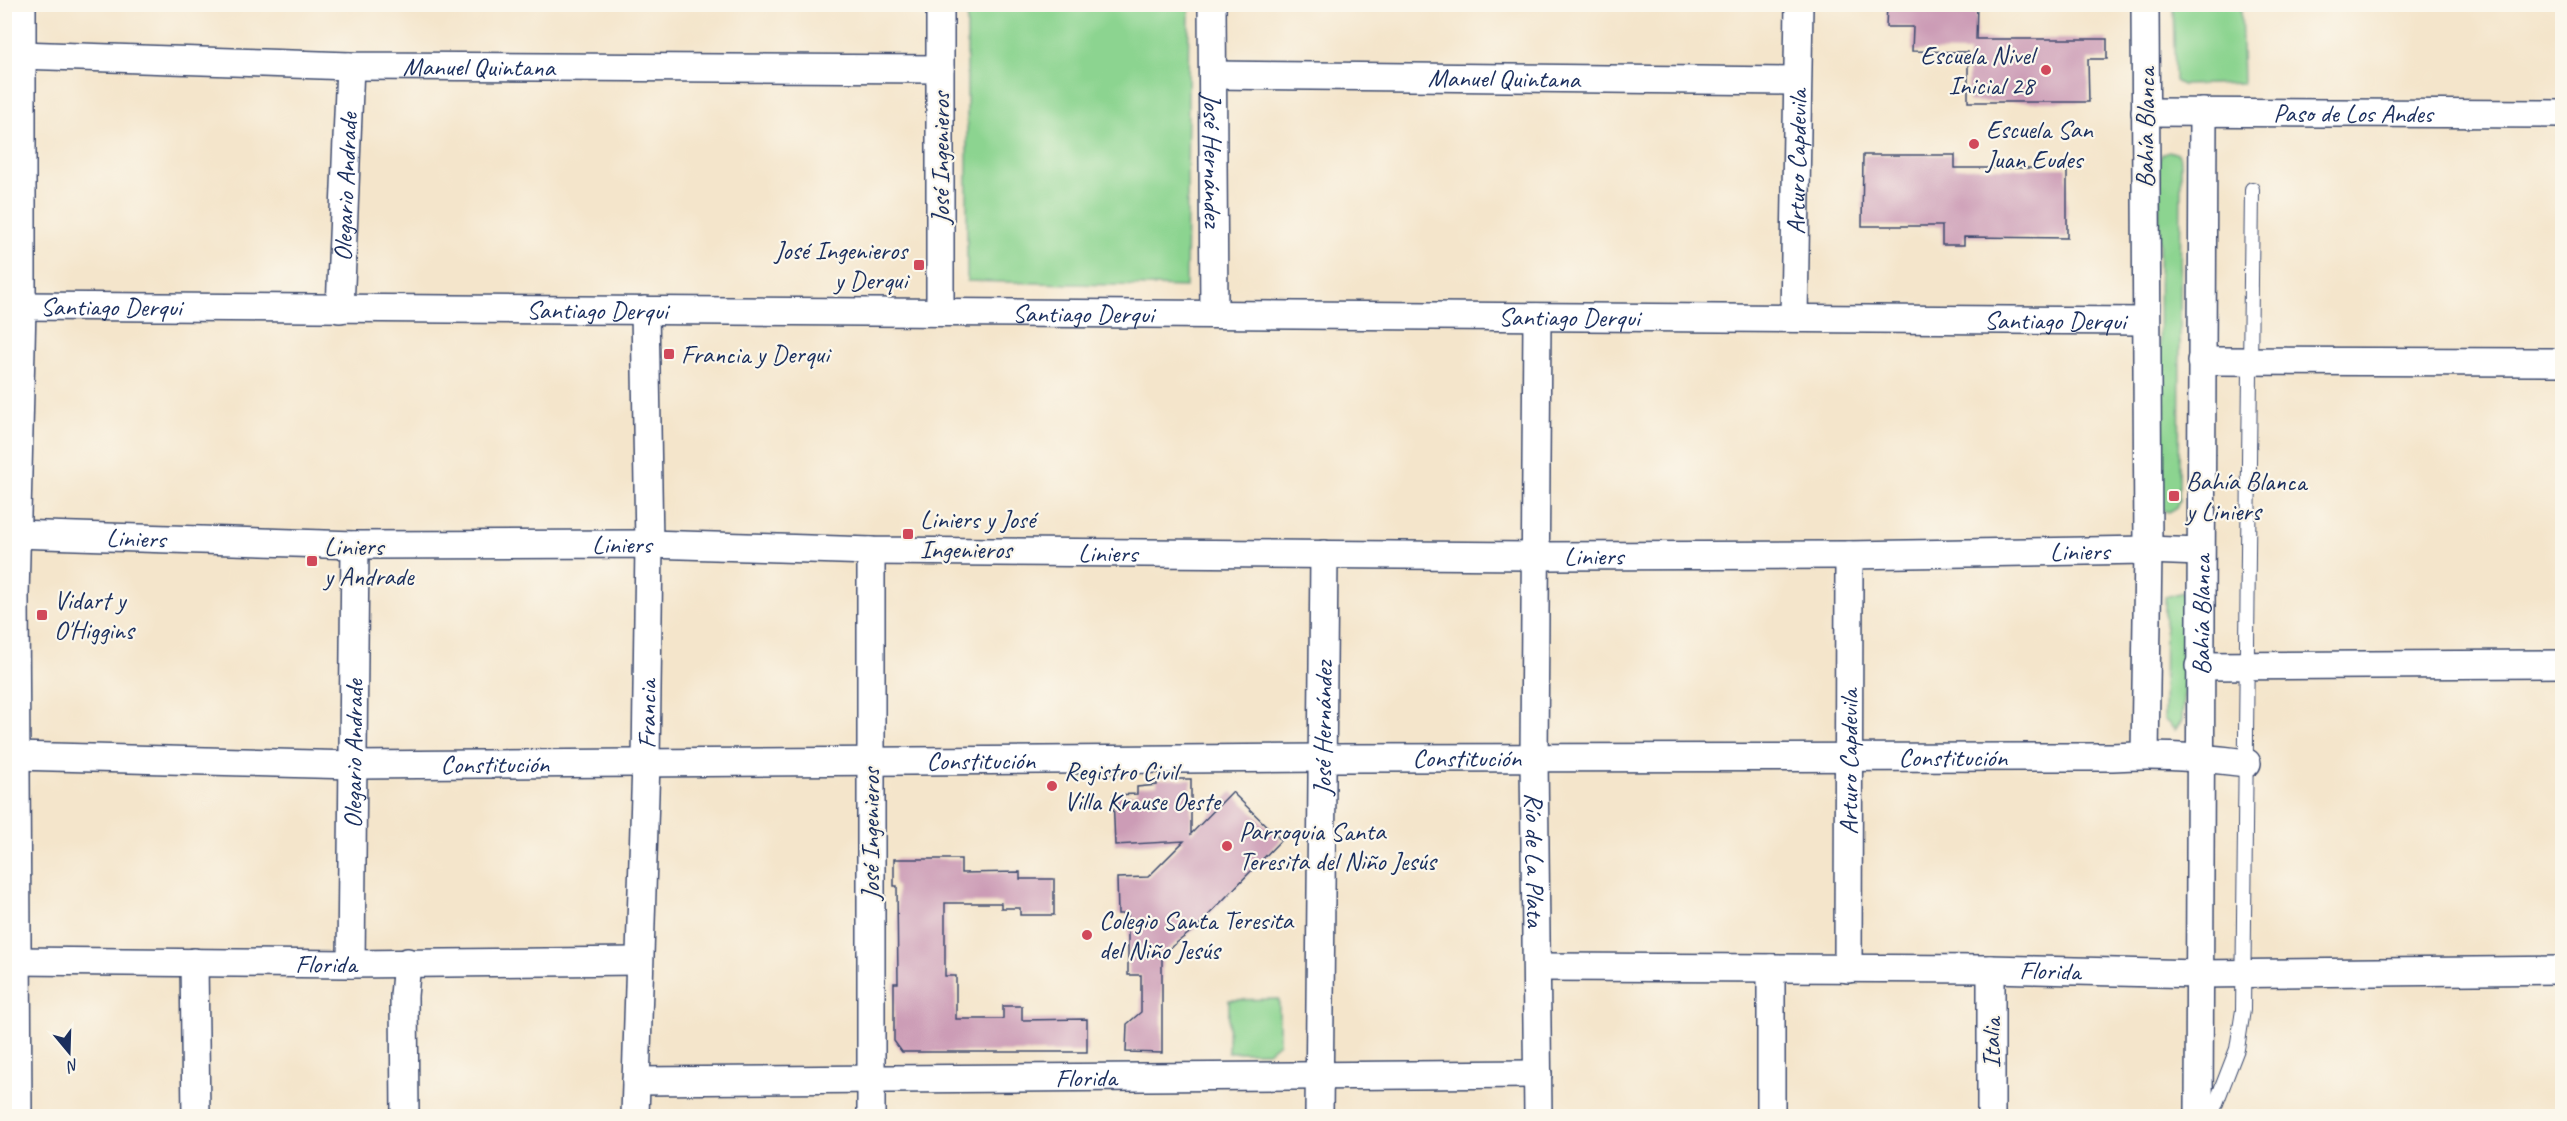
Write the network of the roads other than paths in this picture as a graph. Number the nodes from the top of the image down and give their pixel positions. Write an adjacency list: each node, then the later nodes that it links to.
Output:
1 (19, 4): 6 (street)
2 (940, 4): 8 (street, José Ingenieros)
3 (1212, 4): 9 (street, José Hernández)
4 (1799, 4): 10 (street, Arturo Capdevila)
5 (2145, 4): 11 (street, Bahía Blanca)
6 (18, 55): 7 (street, Manuel Quintana); 15 (street)
7 (350, 66): 8 (street, Manuel Quintana); 16 (street, Olegario Andrade)
8 (940, 69): 18 (street, José Ingenieros)
9 (1213, 75): 10 (street, Manuel Quintana); 19 (street, José Hernández)
10 (1797, 81): 21 (street, Arturo Capdevila)
11 (2145, 112): 12 (street, Paso de Los Andes); 22 (street, Bahía Blanca)
12 (2203, 112): 13 (street, Paso de Los Andes); 23 (street, Bahía Blanca)
13 (2562, 114)
14 (2252, 189): 24 (lane)
15 (19, 306): 16 (street, Santiago Derqui); 26 (street)
16 (340, 309): 17 (street, Santiago Derqui)
17 (645, 310): 18 (street, Santiago Derqui); 27 (street, Francia)
18 (940, 312): 19 (street, Santiago Derqui)
19 (1214, 315): 20 (street, Santiago Derqui)
20 (1537, 317): 21 (street, Santiago Derqui); 34 (street, Río de La Plata)
21 (1794, 318): 22 (street, Santiago Derqui)
22 (2146, 321): 29 (street, Bahía Blanca)
23 (2201, 361): 24 (street); 31 (street, Bahía Blanca)
24 (2252, 361): 25 (street); 38 (lane)
25 (2562, 362)
26 (14, 534): 28 (street, Liniers); 35 (street)
27 (649, 544): 28 (street, Liniers); 30 (street, Liniers); 46 (street, Francia)
28 (355, 545): 48 (street, Olegario Andrade)
29 (2148, 550): 31 (street, Liniers); 33 (street, Liniers); 39 (street, Bahía Blanca)
30 (871, 551): 32 (street, Liniers); 45 (street, José Ingenieros)
31 (2200, 552): 37 (street, Bahía Blanca)
32 (1324, 554): 34 (street, Liniers); 42 (street, José Hernández)
33 (1849, 555): 34 (street, Liniers); 44 (street, Arturo Capdevila)
34 (1535, 556): 43 (street, Río de La Plata)
35 (8, 597): 40 (street)
36 (2562, 664): 38 (street)
37 (2199, 666): 38 (street); 41 (street, Bahía Blanca)
38 (2248, 666): 47 (lane)
39 (2145, 755): 41 (street, Constitución); 44 (street, Constitución)
40 (15, 756): 48 (street, Constitución); 49 (street)
41 (2199, 756): 47 (street, Constitución); 59 (street, Bahía Blanca)
42 (1322, 758): 43 (street, Constitución); 45 (street, Constitución); 63 (street, José Hernández)
43 (1534, 758): 44 (street, Constitución); 54 (street, Río de La Plata)
44 (1848, 758): 56 (street, Arturo Capdevila)
45 (870, 761): 46 (street, Constitución); 65 (street, José Ingenieros)
46 (646, 762): 48 (street, Constitución); 50 (street, Francia)
47 (2247, 763): 60 (lane)
48 (353, 765): 53 (street, Olegario Andrade)
49 (14, 961): 51 (street, Florida); 61 (street)
50 (638, 961): 52 (street, Florida); 64 (street, Francia)
51 (194, 962): 53 (street, Florida); 67 (street)
52 (407, 962): 53 (street, Florida); 68 (street)
53 (351, 964)
54 (1537, 967): 55 (street, Florida); 62 (street, Río de La Plata)
55 (1771, 968): 56 (street, Florida); 73 (street)
56 (1848, 969): 57 (street, Florida)
57 (1991, 969): 59 (street, Florida); 74 (street, Italia)
58 (2562, 970): 60 (street, Florida)
59 (2198, 974): 60 (street, Florida); 75 (street, Bahía Blanca)
60 (2245, 974): 76 (lane)
61 (10, 1070): 66 (street)
62 (1538, 1074): 63 (street, Florida); 72 (street, Río de La Plata)
63 (1320, 1076): 65 (street, Florida); 71 (street, José Hernández)
64 (636, 1081): 65 (street, Florida); 69 (street, Francia)
65 (871, 1081): 70 (street, José Ingenieros)
66 (15, 1116)
67 (196, 1116)
68 (405, 1116)
69 (635, 1116)
70 (871, 1116)
71 (1319, 1116)
72 (1538, 1116)
73 (1771, 1116)
74 (1991, 1116)
75 (2199, 1116)
76 (2211, 1116)

